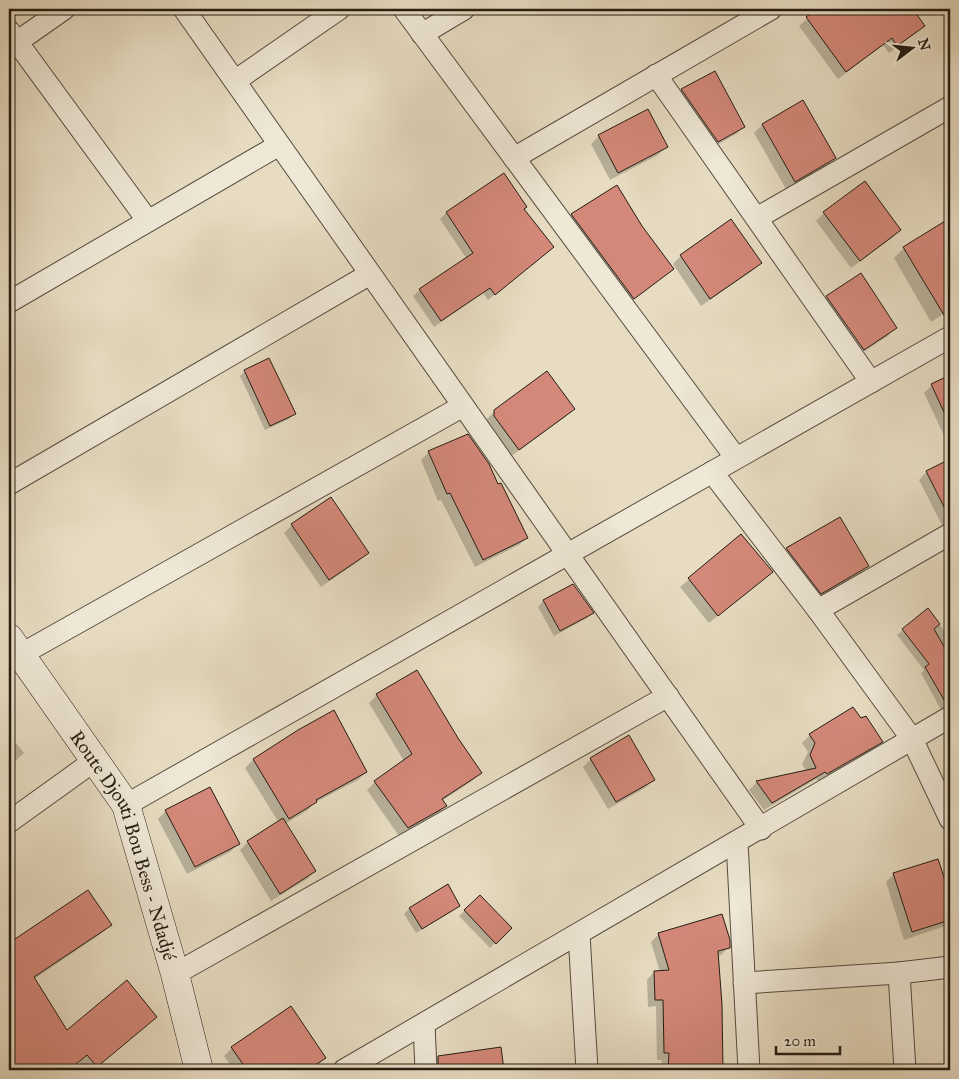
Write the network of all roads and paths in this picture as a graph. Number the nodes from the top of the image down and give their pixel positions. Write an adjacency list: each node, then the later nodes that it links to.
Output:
1 (64, 9): 8 (street)
2 (184, 9): 10 (street)
3 (339, 9): 10 (street)
4 (404, 9): 7 (street)
5 (464, 9): 7 (street)
6 (770, 9): 9 (street)
7 (422, 34): 13 (street)
8 (13, 36): 15 (street)
9 (656, 75): 13 (street); 14 (street)
10 (235, 82): 12 (street)
11 (950, 107): 14 (street)
12 (280, 145): 15 (street); 16 (street)
13 (514, 158): 21 (street)
14 (757, 218): 19 (street)
15 (148, 221): 17 (street)
16 (370, 274): 20 (street); 23 (street)
17 (9, 302)
18 (950, 337): 19 (street)
19 (871, 382): 21 (street)
20 (463, 406): 25 (street); 27 (street)
21 (736, 458): 22 (street)
22 (712, 472): 25 (street); 26 (street)
23 (9, 484)
24 (950, 534): 26 (street)
25 (568, 555): 28 (street); 32 (street)
26 (818, 610): 30 (street)
27 (15, 646): 31 (main road, Route Djouti Bou Bess - Ndadjé)
28 (668, 696): 35 (street); 40 (street)
29 (950, 717): 30 (street)
30 (912, 740): 33 (street); 35 (street)
31 (94, 761): 32 (main road, Route Djouti Bou Bess - Ndadjé); 34 (street)
32 (126, 805): 40 (main road, Route Djouti Bou Bess - Ndadjé)
33 (950, 819)
34 (9, 822)
35 (761, 829): 36 (street)
36 (737, 842): 37 (street); 41 (street)
37 (579, 934): 42 (street); 46 (street)
38 (950, 967): 39 (street)
39 (899, 972): 41 (street); 48 (street)
40 (175, 974): 43 (main road, Route Djouti Bou Bess - Ndadjé)
41 (744, 983): 47 (street)
42 (424, 1024): 44 (street); 45 (street)
43 (198, 1070)
44 (344, 1070)
45 (426, 1070)
46 (587, 1070)
47 (749, 1070)
48 (905, 1070)

